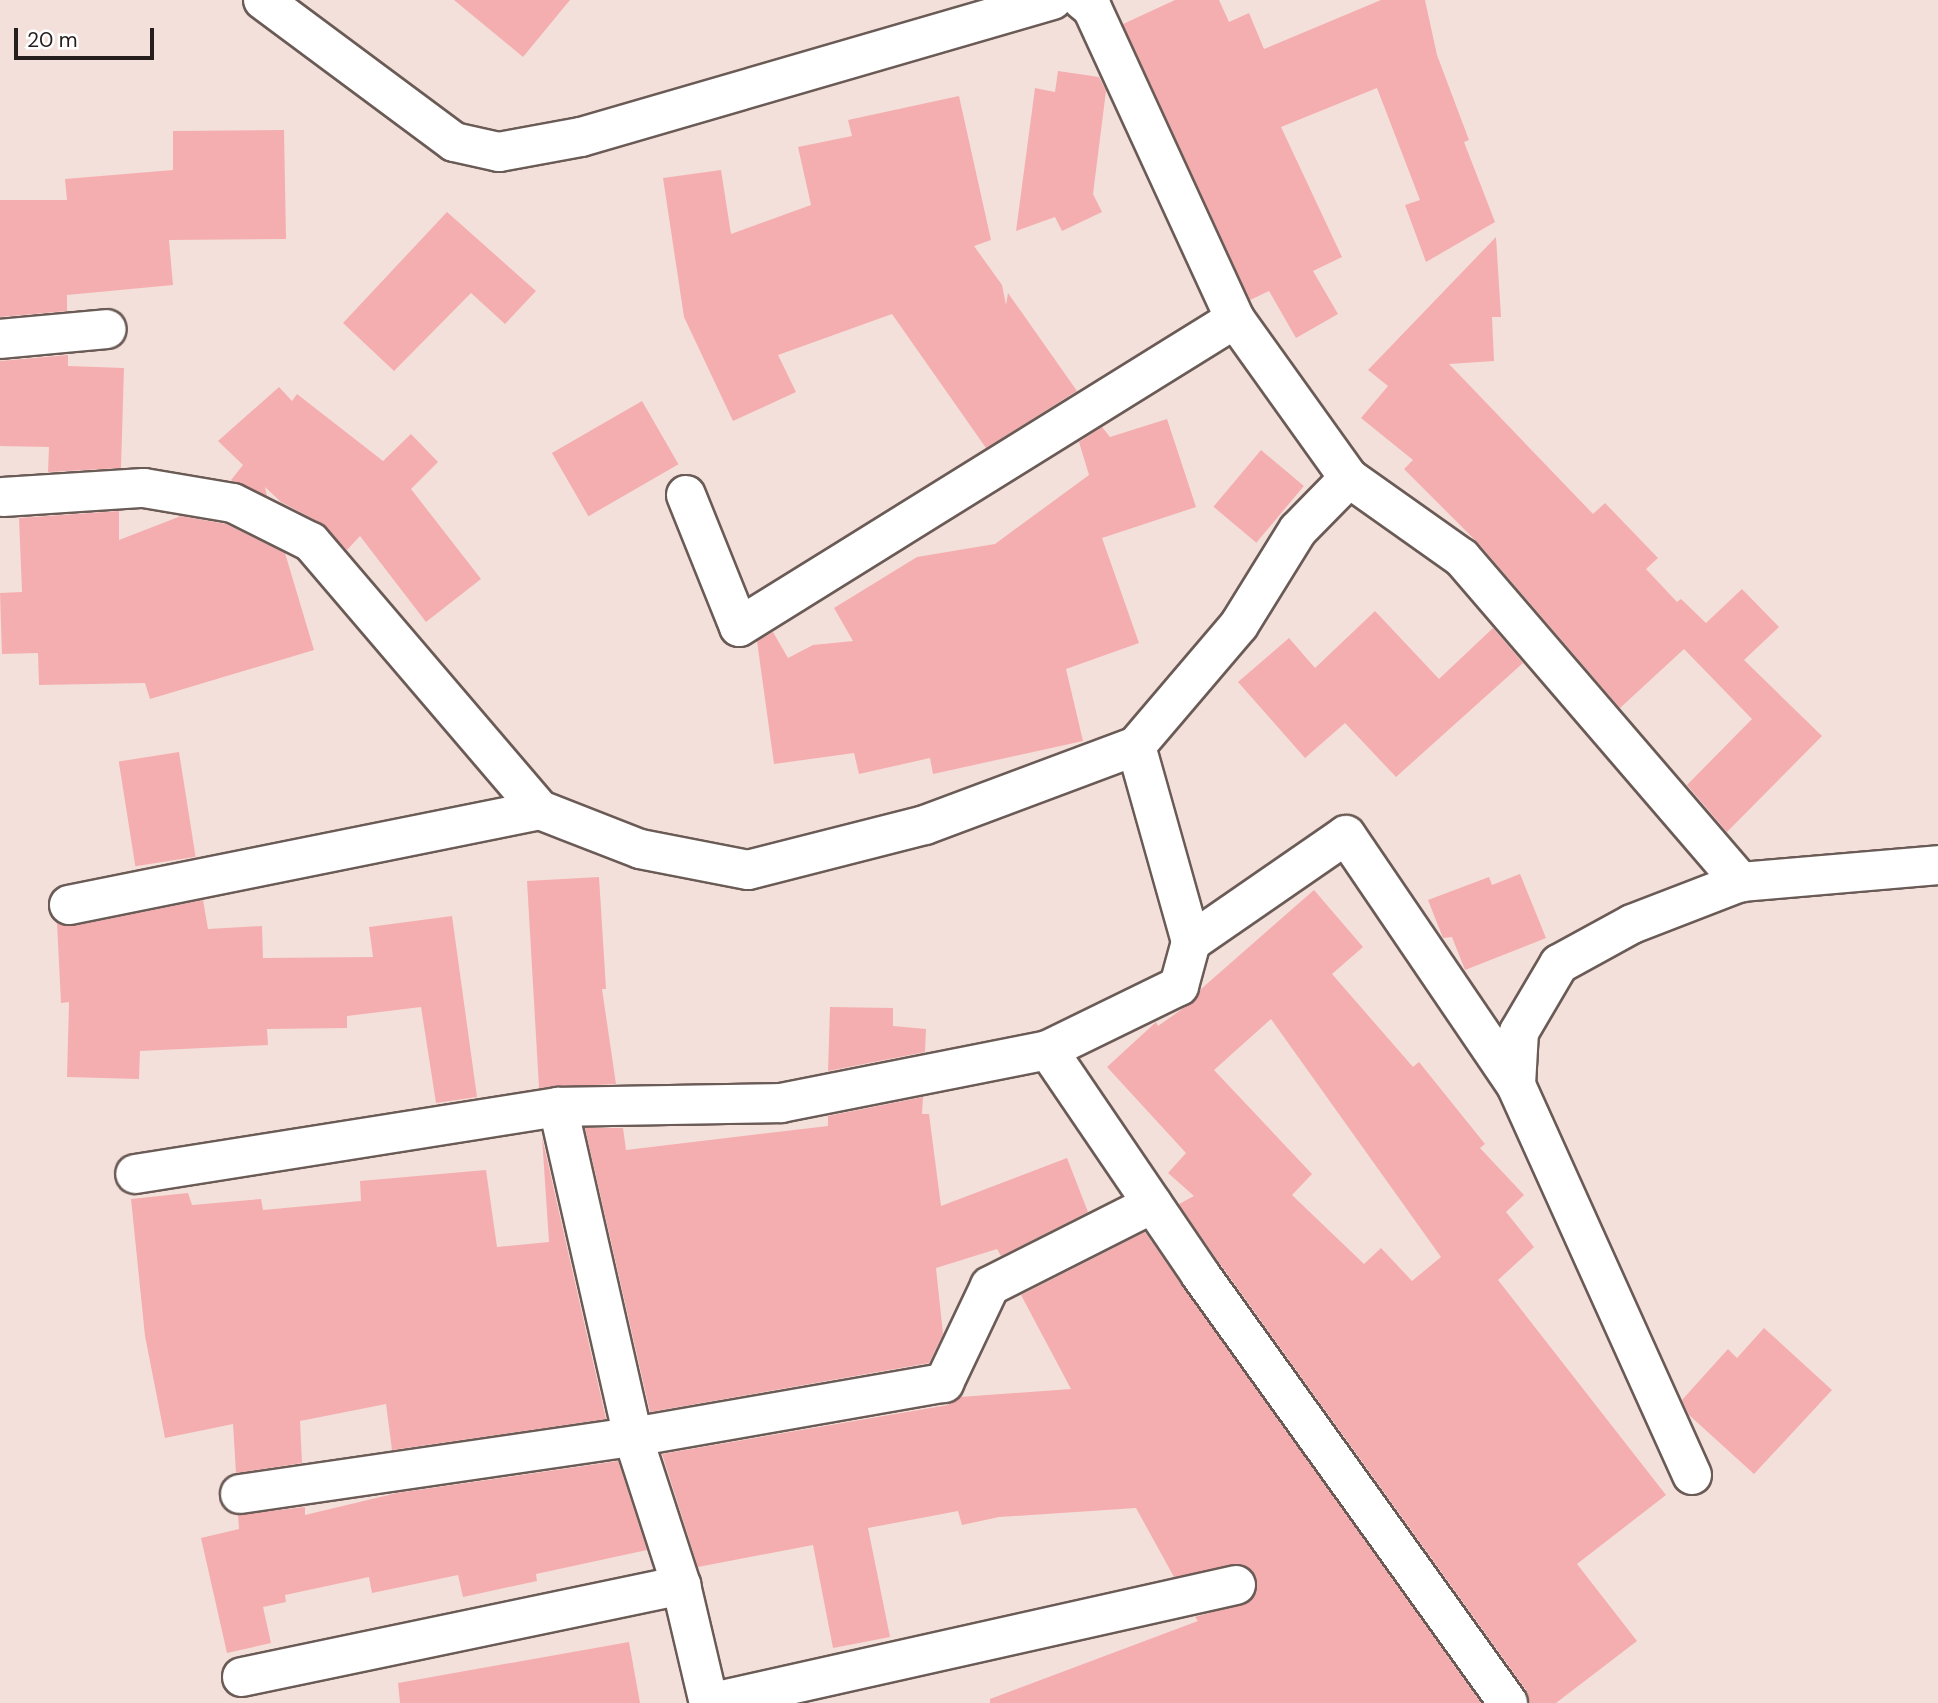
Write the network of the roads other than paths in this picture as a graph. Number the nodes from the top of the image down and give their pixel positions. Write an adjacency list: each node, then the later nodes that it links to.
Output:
1 (263, 0): 2 (street)
2 (1052, 0)
3 (1082, 0): 4 (street)
4 (1235, 319): 7 (street); 8 (street)
5 (107, 328): 6 (street)
6 (0, 338)
7 (1349, 478): 10 (street); 13 (street)
8 (686, 495)
9 (3, 497): 11 (street)
10 (1136, 746): 11 (street); 15 (street)
11 (540, 810): 14 (street)
12 (1938, 865): 13 (street)
13 (1741, 882): 17 (street)
14 (69, 905)
15 (1191, 942): 16 (street); 17 (street)
16 (1048, 1050): 18 (street); 20 (street)
17 (1516, 1085): 22 (street)
18 (558, 1107): 19 (street); 21 (street)
19 (135, 1174)
20 (1152, 1204): 21 (street); 28 (street)
21 (633, 1437): 23 (street); 24 (street)
22 (1692, 1475)
23 (240, 1494)
24 (681, 1585): 26 (street); 27 (street)
25 (1236, 1585): 27 (street)
26 (242, 1677)
27 (709, 1703)
28 (1508, 1703)

